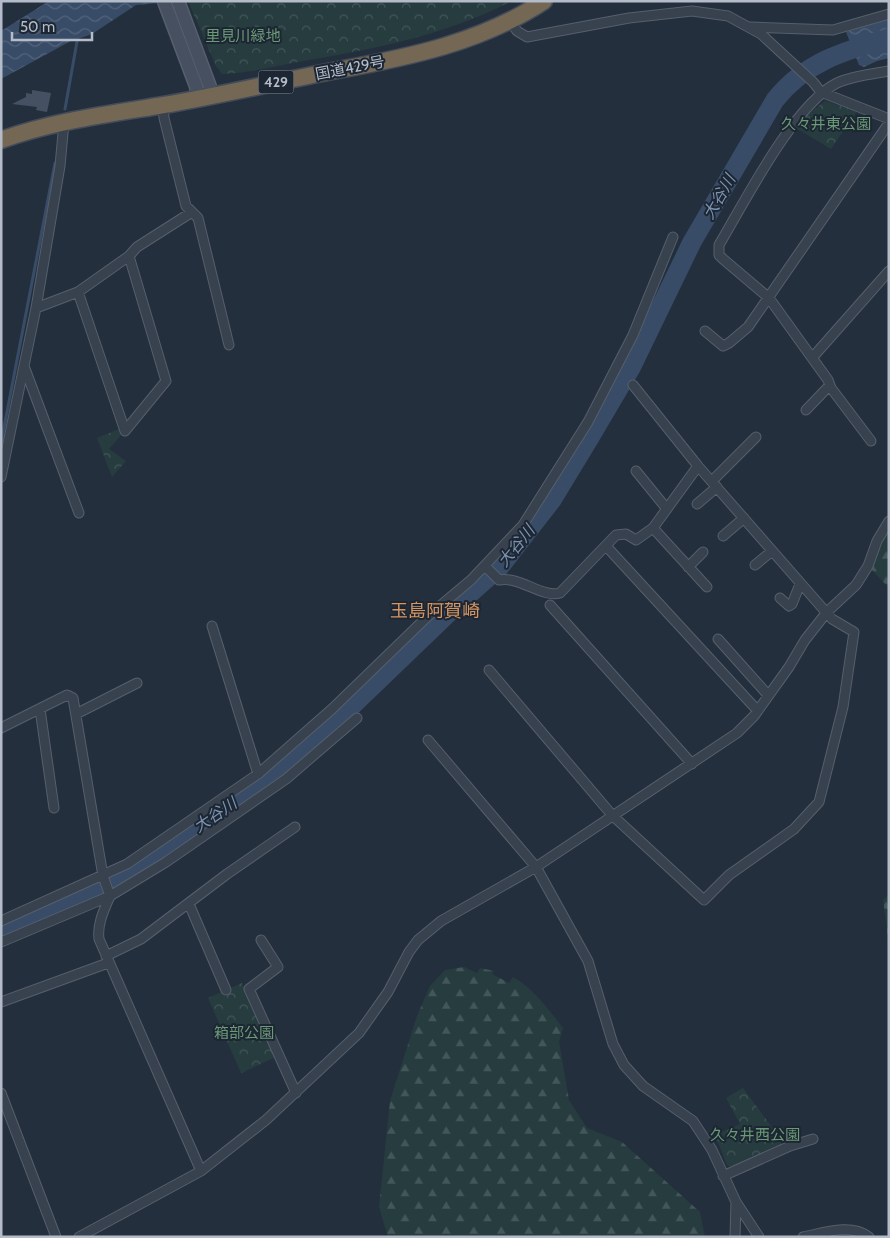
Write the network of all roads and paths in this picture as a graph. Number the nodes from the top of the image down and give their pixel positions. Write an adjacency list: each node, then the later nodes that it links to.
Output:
1 (164, 1): 8 (street)
2 (178, 1): 8 (street)
3 (544, 1): 5 (highway, 国道429号 / 429)
4 (889, 14): 6 (street)
5 (510, 22): 6 (street); 8 (highway, 国道429号 / 429)
6 (751, 27): 9 (street)
7 (889, 71): 9 (street)
8 (204, 91): 10 (highway, 国道429号 / 429)
9 (822, 92): 11 (street); 20 (street)
10 (164, 105): 12 (highway, 国道429号 / 429); 15 (street)
11 (889, 119)
12 (64, 122): 14 (highway, 国道429号 / 429); 21 (street)
13 (889, 123): 20 (street)
14 (1, 140)
15 (192, 212): 17 (street); 23 (street)
16 (674, 237): 46 (street)
17 (130, 256): 19 (street); 19 (street)
18 (889, 271): 24 (street)
19 (78, 292): 21 (street)
20 (769, 298): 22 (street); 24 (street)
21 (36, 308): 25 (street)
22 (705, 331)
23 (228, 345)
24 (812, 358): 27 (street)
25 (24, 366): 33 (street); 37 (street)
26 (633, 385): 31 (street)
27 (830, 385): 28 (street); 30 (street)
28 (806, 410)
29 (756, 437): 34 (street)
30 (871, 441)
31 (698, 466): 34 (street); 36 (street)
32 (636, 472): 36 (street)
33 (1, 477)
34 (714, 484): 35 (street); 38 (street)
35 (697, 504)
36 (667, 509): 40 (street)
37 (79, 513)
38 (744, 518): 41 (street); 43 (street)
39 (889, 521): 52 (street)
40 (653, 528): 42 (street); 47 (street)
41 (723, 536)
42 (606, 546): 46 (street); 59 (street)
43 (772, 551): 45 (street); 48 (street)
44 (703, 552): 47 (street)
45 (755, 565)
46 (485, 566): 65 (street)
47 (688, 567): 49 (street)
48 (800, 584): 50 (street); 52 (street)
49 (706, 587)
50 (780, 598)
51 (550, 605): 64 (street)
52 (826, 612): 57 (street); 67 (street)
53 (212, 626): 65 (street)
54 (718, 639): 57 (street)
55 (489, 670): 67 (street)
56 (137, 683): 60 (street)
57 (768, 695): 59 (street)
58 (40, 709): 60 (street); 62 (street); 66 (street)
59 (757, 710): 64 (street)
60 (76, 714): 70 (street)
61 (357, 718): 71 (street)
62 (1, 728)
63 (428, 740): 69 (street)
64 (692, 764): 67 (street)
65 (258, 774): 70 (street)
66 (54, 808)
67 (612, 815): 69 (street)
68 (295, 827): 72 (street)
69 (536, 867): 80 (street); 83 (street)
70 (103, 876): 71 (street); 73 (street)
71 (110, 896): 75 (street); 76 (street)
72 (189, 904): 76 (street); 77 (street)
73 (1, 921)
74 (261, 940): 80 (street)
75 (1, 942)
76 (107, 960): 78 (street); 82 (street)
77 (226, 990)
78 (1, 1002)
79 (1, 1093): 85 (street)
80 (296, 1093): 82 (street)
81 (813, 1139): 83 (street)
82 (201, 1170): 86 (street)
83 (723, 1176): 84 (street)
84 (736, 1202): 87 (street); 88 (street)
85 (56, 1237)
86 (79, 1237)
87 (735, 1237)
88 (759, 1237)
89 (803, 1237): 90 (street)
90 (869, 1237)

